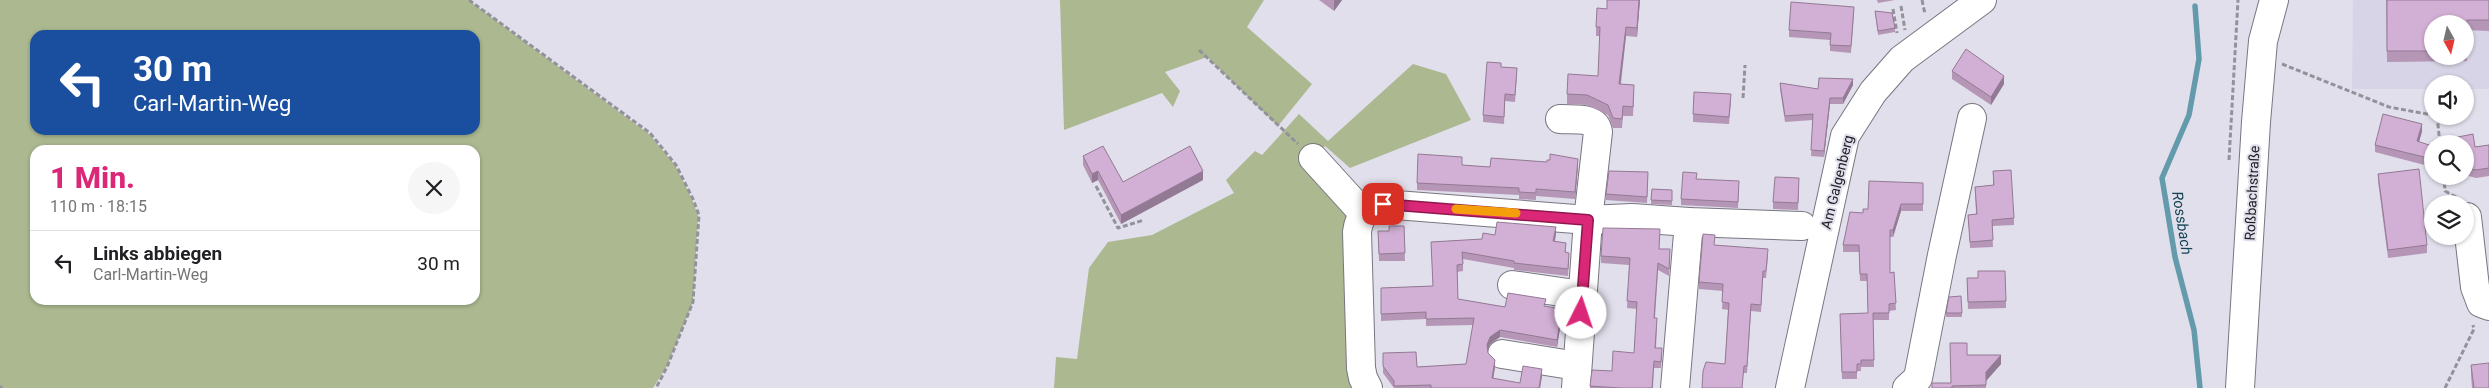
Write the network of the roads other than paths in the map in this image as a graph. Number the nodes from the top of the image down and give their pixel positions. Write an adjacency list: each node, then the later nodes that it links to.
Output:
1 (1982, 0): 18 (street, Am Galgenberg)
2 (2274, 0): 20 (street, Roßbachstraße)
3 (1972, 118): 19 (street)
4 (1560, 119): 7 (street)
5 (1313, 158): 6 (street)
6 (1363, 213): 7 (street, Am Galgenberg); 16 (street)
7 (1588, 220): 8 (street, Am Galgenberg); 12 (street)
8 (1689, 222): 9 (street, Am Galgenberg); 17 (street)
9 (1802, 226)
10 (2470, 245): 13 (street)
11 (1512, 285): 12 (street)
12 (1582, 295): 15 (street)
13 (2484, 302)
14 (1502, 354): 15 (street)
15 (1576, 377)
16 (1368, 388)
17 (1675, 388)
18 (1790, 388)
19 (1907, 388)
20 (2240, 388)

